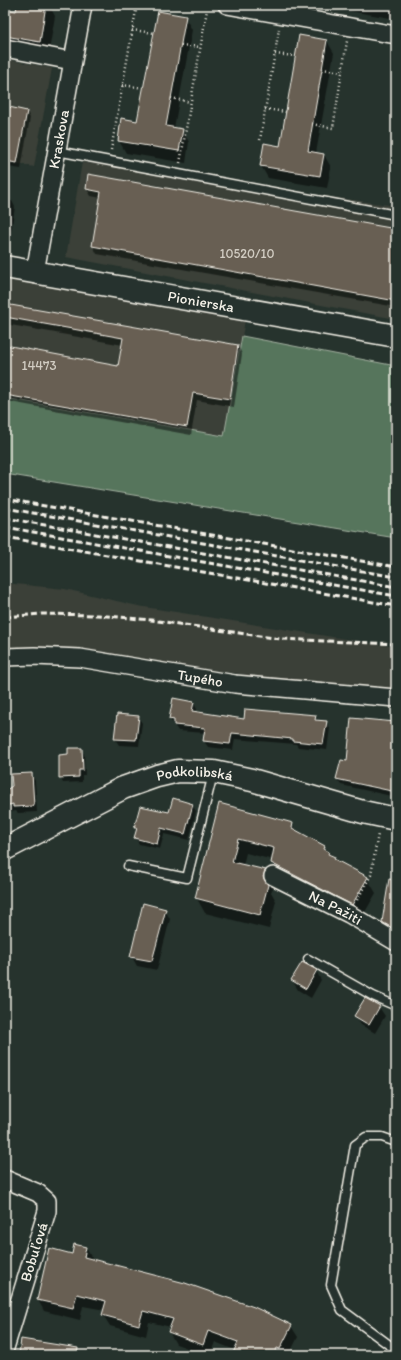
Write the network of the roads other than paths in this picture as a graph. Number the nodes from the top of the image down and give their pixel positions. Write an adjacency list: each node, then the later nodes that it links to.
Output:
1 (83, 5): 5 (street, Kraskova)
2 (227, 5): 3 (street)
3 (396, 35)
4 (5, 48): 5 (street)
5 (72, 61): 6 (street, Kraskova)
6 (57, 151): 7 (lane); 9 (street, Kraskova)
7 (396, 215)
8 (5, 267): 9 (street, Pionierska)
9 (35, 272): 10 (street, Pionierska)
10 (396, 336)
11 (5, 657): 12 (street, Tupého)
12 (396, 698)
13 (214, 772): 14 (street, Podkolibská); 15 (street, Podkolibská); 16 (lane)
14 (388, 824)
15 (5, 849)
16 (128, 866)
17 (273, 876): 18 (street, Na Pažiti)
18 (396, 942)
19 (308, 959): 20 (lane)
20 (396, 1006)
21 (396, 1142): 24 (lane)
22 (5, 1179): 23 (street, Bobuľová)
23 (5, 1348)
24 (396, 1350)

